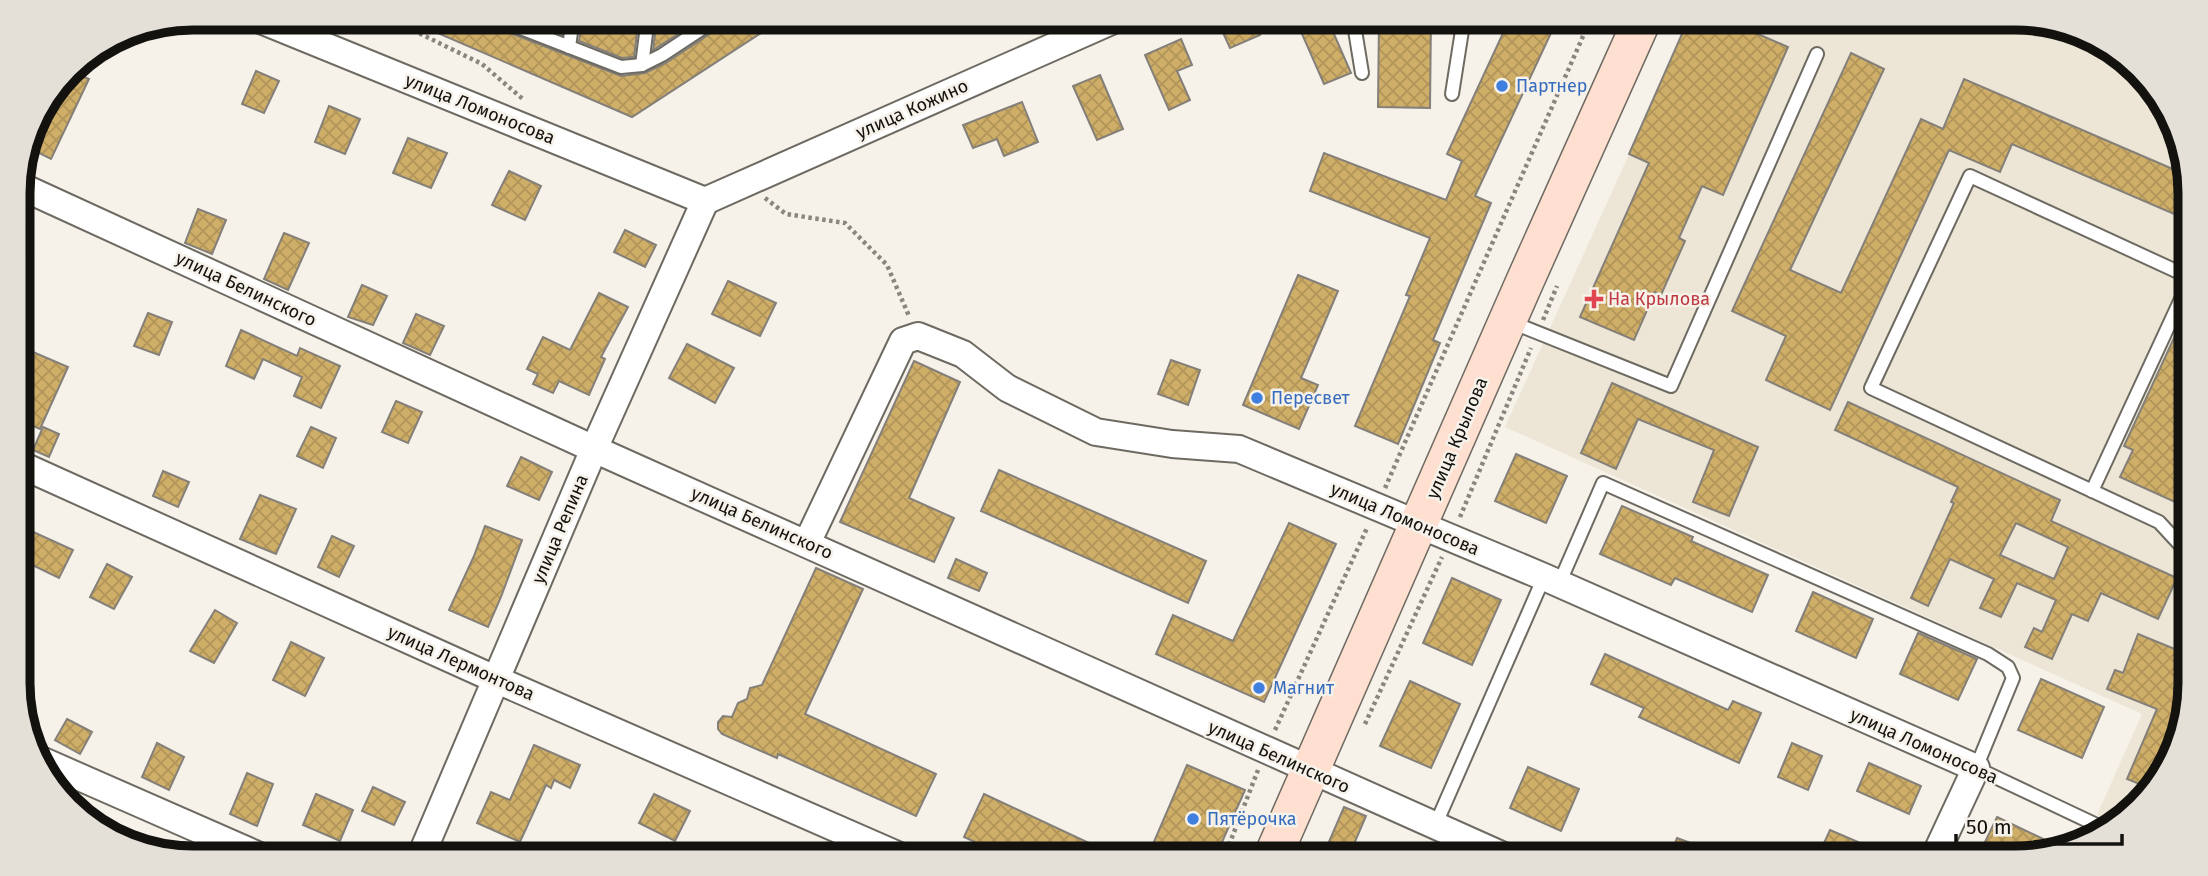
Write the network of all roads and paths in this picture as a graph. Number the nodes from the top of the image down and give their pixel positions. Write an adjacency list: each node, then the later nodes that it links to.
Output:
1 (299, 30): 20 (street, улица Ломоносова)
2 (413, 30): 17 (path)
3 (527, 30): 12 (lane)
4 (571, 30): 12 (lane)
5 (646, 30): 14 (lane)
6 (700, 30): 14 (lane)
7 (1086, 30): 18 (street, улица Кожино)
8 (1355, 30): 15 (lane)
9 (1462, 30): 16 (lane)
10 (1586, 30): 28 (path)
11 (1638, 30): 23 (main road, улица Крылова)
12 (569, 47): 14 (lane)
13 (1817, 54): 23 (lane)
14 (642, 65)
15 (1362, 73)
16 (1452, 94)
17 (529, 105)
18 (744, 184): 20 (street, улица Кожино); 24 (path)
19 (30, 190): 25 (street, улица Белинского)
20 (705, 201): 25 (street, улица Репина)
21 (2178, 271): 27 (lane)
22 (2178, 305): 27 (lane)
23 (1508, 320): 29 (main road, улица Крылова)
24 (918, 337): 28 (street, улица Ломоносова); 30 (street)
25 (594, 449): 30 (street, улица Белинского); 33 (street, улица Репина)
26 (30, 469): 33 (street, улица Лермонтова)
27 (2092, 491): 31 (lane)
28 (1377, 507): 29 (street, улица Ломоносова); 35 (path)
29 (1434, 532): 32 (street, улица Ломоносова); 34 (path); 38 (main road, улица Крылова)
30 (807, 543): 35 (street, улица Белинского)
31 (2178, 543)
32 (1551, 581): 37 (street, улица Ломоносова); 37 (lane); 40 (lane)
33 (495, 679): 42 (street, улица Репина); 43 (street, улица Лермонтова)
34 (1361, 734)
35 (1265, 751): 38 (street, улица Белинского); 44 (path)
36 (52, 765): 41 (street)
37 (1976, 768): 39 (lane, улица Ломоносова); 47 (street)
38 (1310, 771): 40 (street, улица Белинского); 45 (main road, улица Крылова)
39 (2096, 825)
40 (1435, 826): 46 (street, улица Белинского)
41 (230, 846)
42 (425, 846)
43 (877, 846)
44 (1229, 846)
45 (1277, 846)
46 (1481, 846)
47 (1940, 846)

